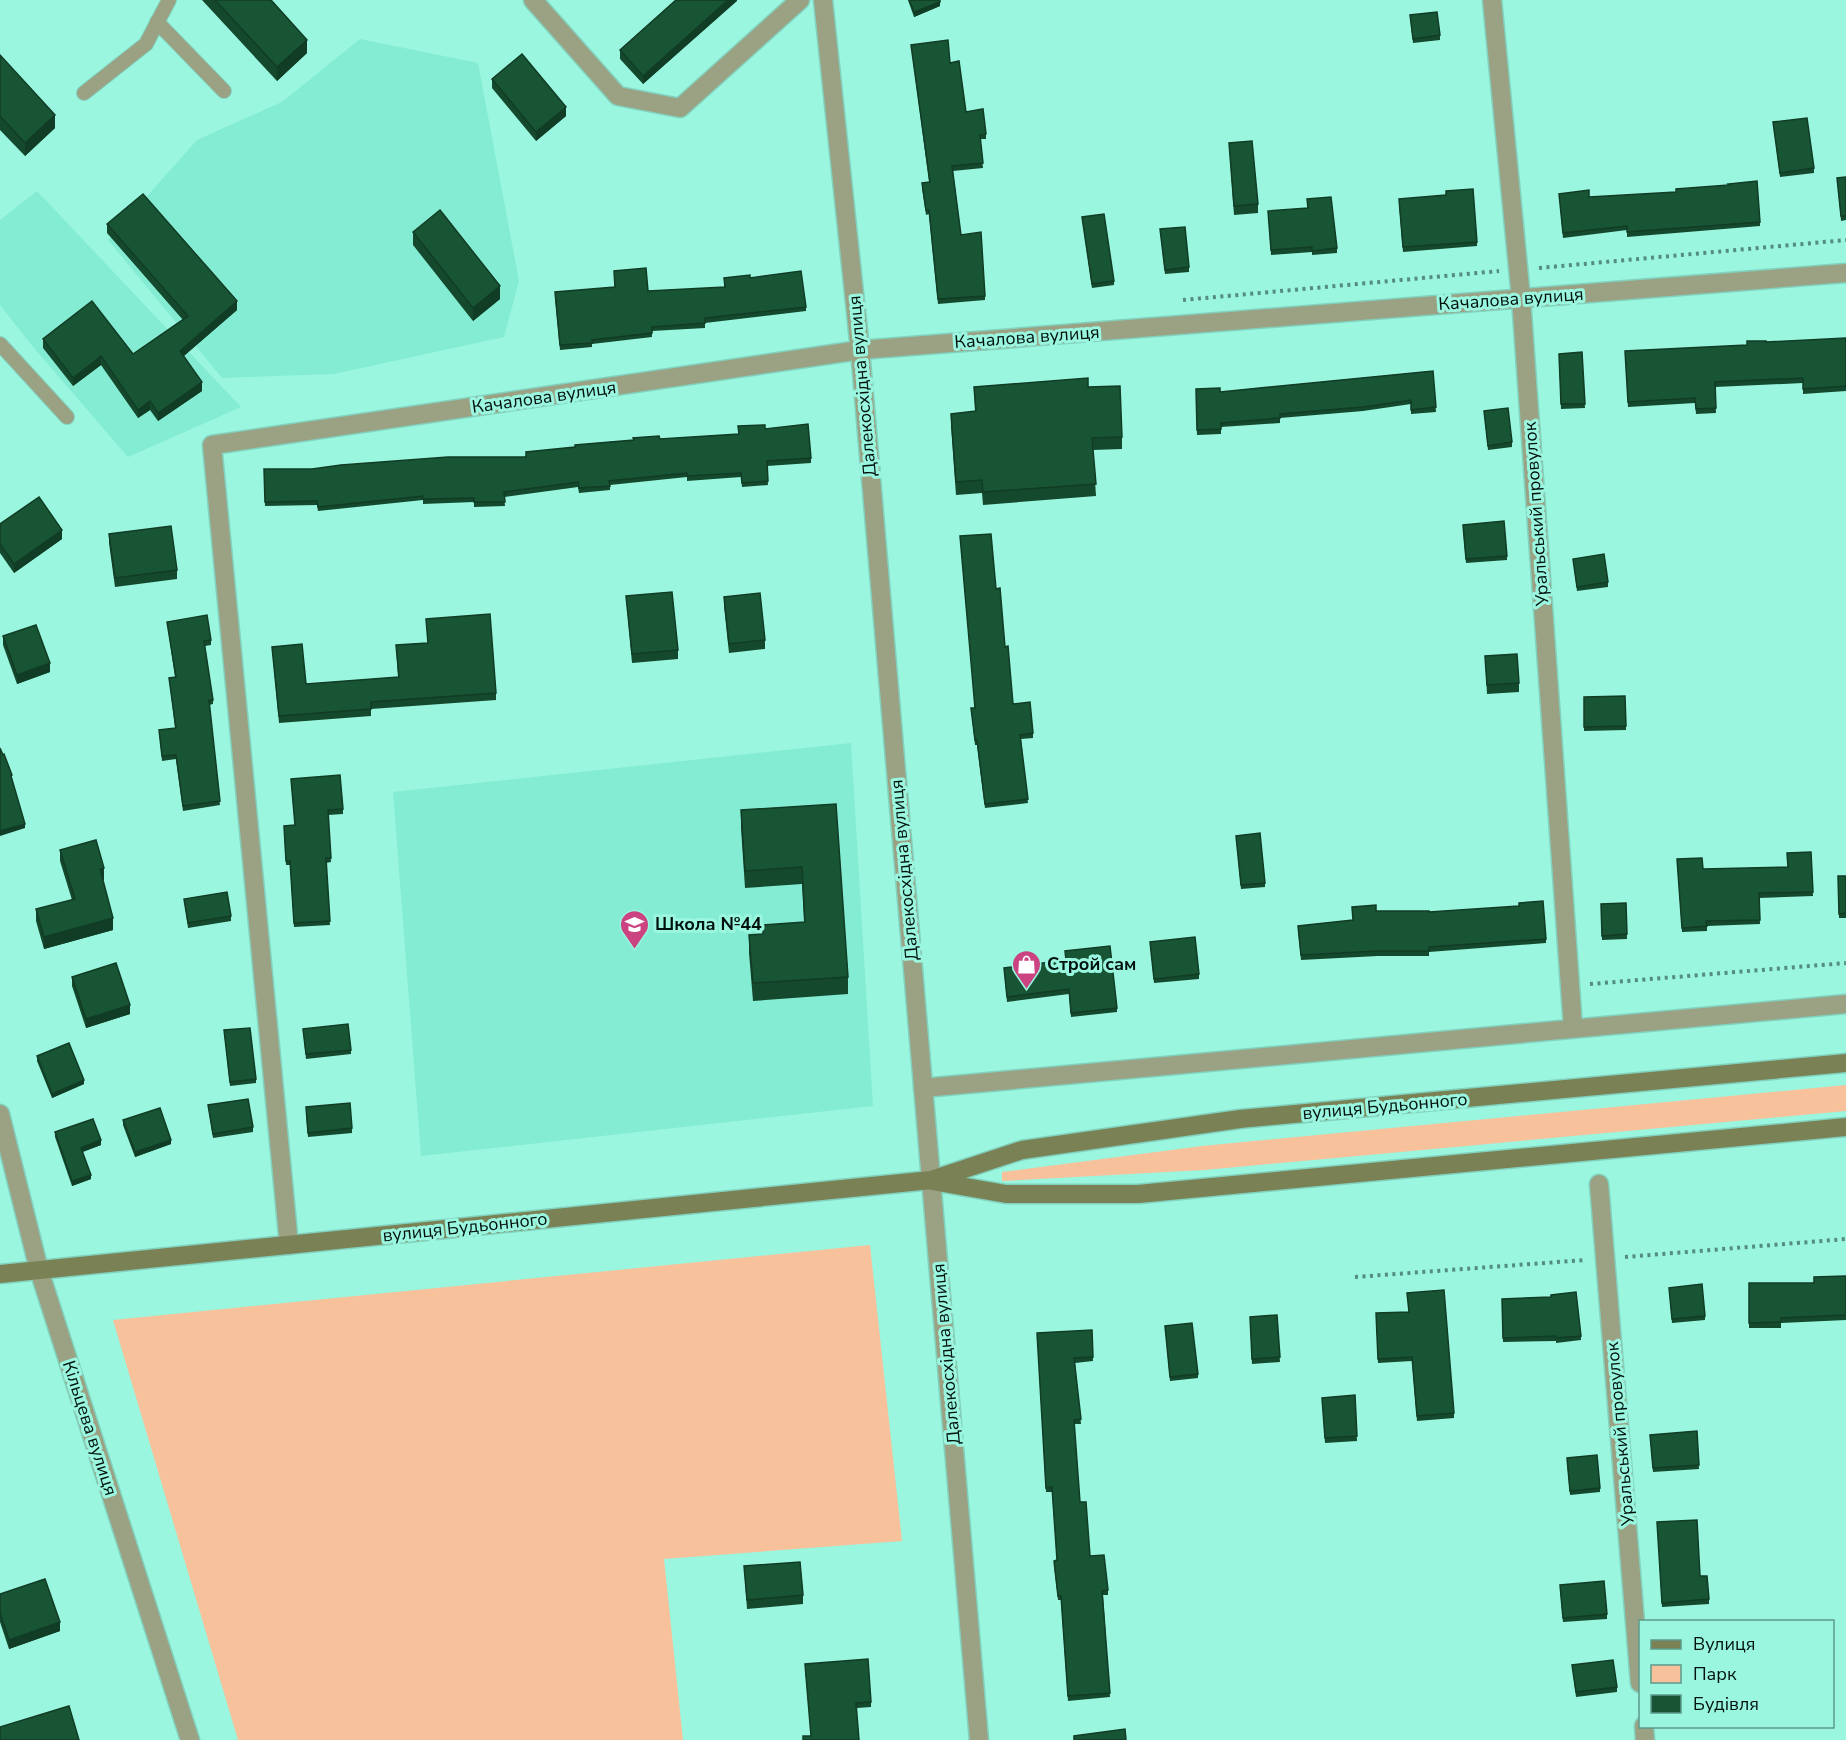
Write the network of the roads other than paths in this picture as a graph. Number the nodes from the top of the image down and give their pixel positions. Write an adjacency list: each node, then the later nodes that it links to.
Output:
1 (169, 0): 6 (lane)
2 (533, 0): 3 (street)
3 (801, 0)
4 (823, 0): 12 (street, Далекосхідна вулиця)
5 (1492, 0): 10 (street, Уральський провулок)
6 (157, 22): 7 (lane); 8 (lane)
7 (224, 91)
8 (84, 93)
9 (1846, 273): 10 (street, Качалова вулиця)
10 (1521, 298): 12 (street, Качалова вулиця); 15 (street, Уральський провулок)
11 (0, 344): 13 (lane)
12 (860, 350): 17 (street, Далекосхідна вулиця); 22 (street, Качалова вулиця)
13 (66, 417)
14 (1846, 1004): 15 (street)
15 (1573, 1028): 17 (street)
16 (1846, 1063): 20 (main road, вулиця Будьонного)
17 (923, 1088): 20 (street, Далекосхідна вулиця)
18 (0, 1114): 23 (street, Кільцева вулиця)
19 (1846, 1128): 20 (main road, вулиця Будьонного)
20 (931, 1180): 22 (main road, вулиця Будьонного); 27 (street, Далекосхідна вулиця)
21 (1599, 1184): 25 (street, Уральський провулок)
22 (289, 1245): 23 (main road, вулиця Будьонного)
23 (39, 1270): 24 (main road, вулиця Будьонного); 26 (street, Кільцева вулиця)
24 (0, 1274)
25 (1639, 1659)
26 (190, 1740)
27 (979, 1740)

